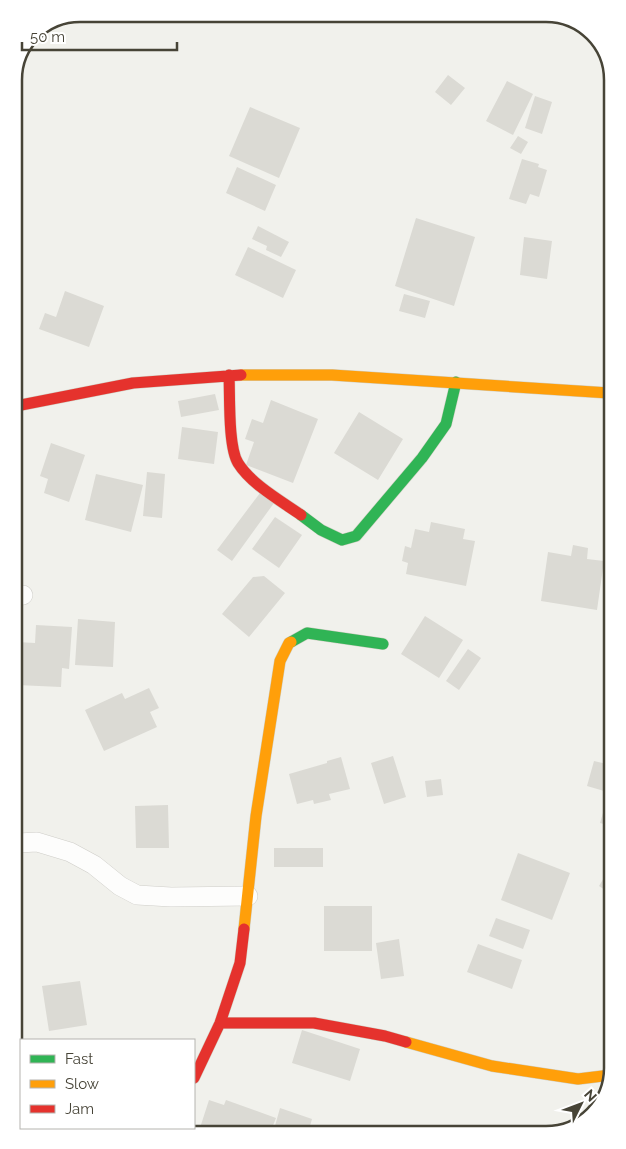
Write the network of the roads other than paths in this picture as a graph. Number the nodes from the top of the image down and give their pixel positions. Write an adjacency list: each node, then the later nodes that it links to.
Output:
1 (229, 375): 2 (street); 2 (street); 4 (street)
2 (456, 382): 3 (street)
3 (604, 393)
4 (23, 405)
5 (383, 644): 7 (street)
6 (22, 843): 7 (street)
7 (248, 896): 8 (street)
8 (220, 1023): 9 (street); 10 (street)
9 (195, 1076)
10 (603, 1076)

